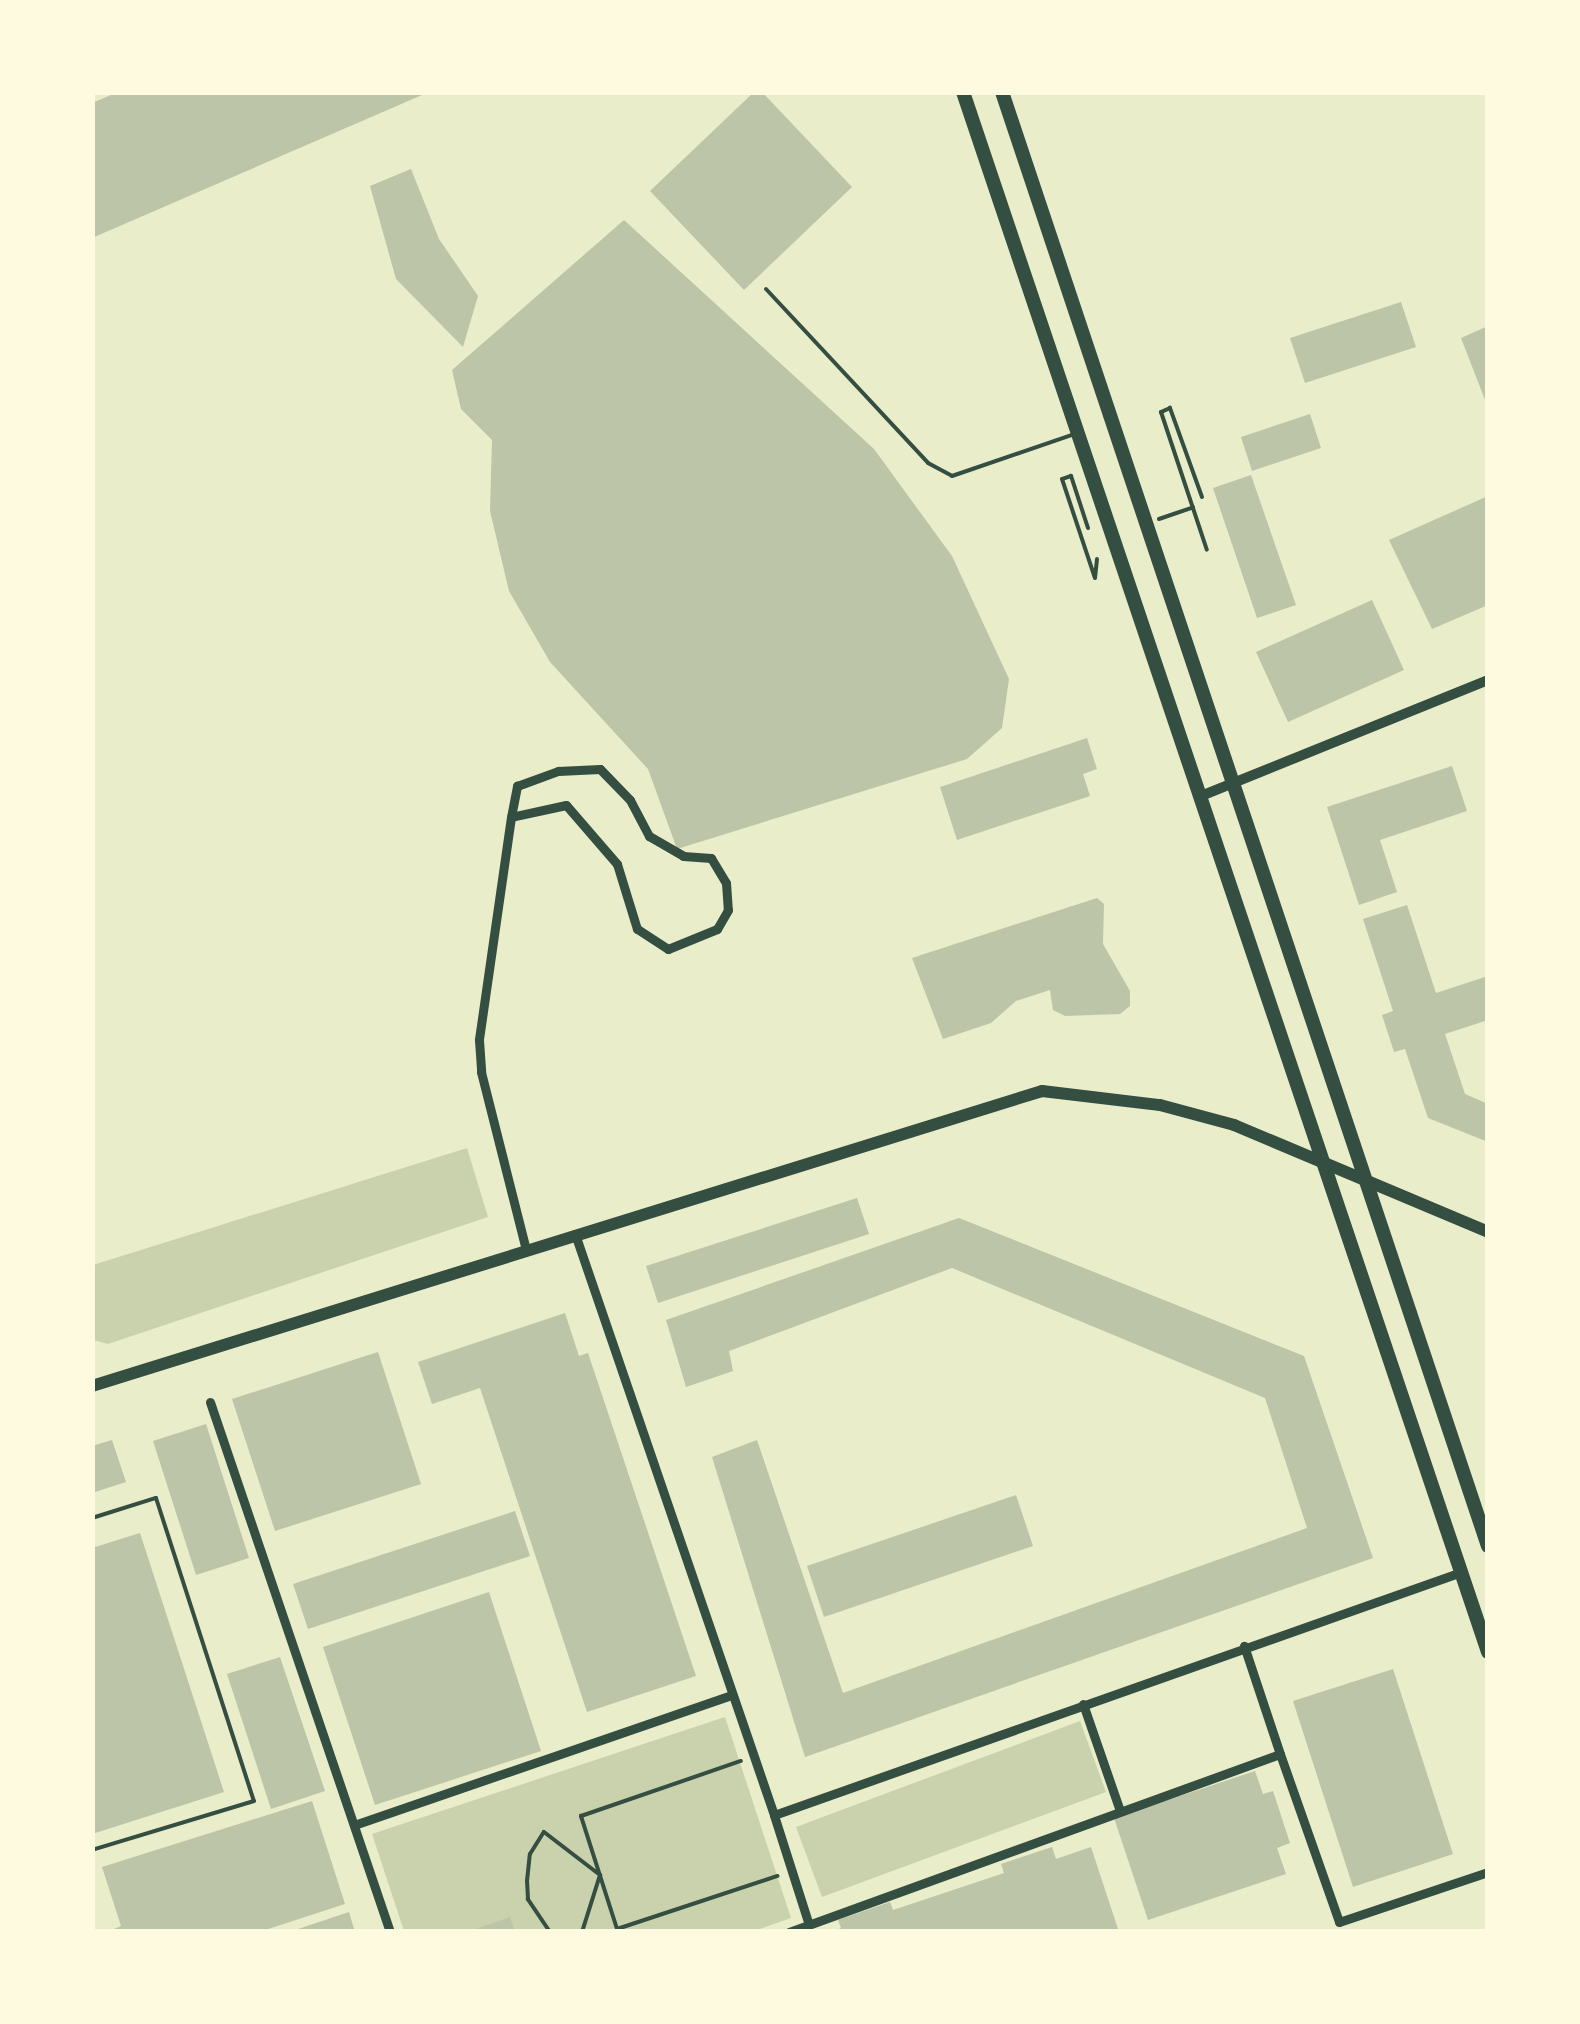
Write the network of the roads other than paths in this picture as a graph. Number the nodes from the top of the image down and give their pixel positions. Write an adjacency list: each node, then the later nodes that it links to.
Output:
1 (963, 92): 4 (main road)
2 (1002, 92): 6 (main road)
3 (766, 289): 4 (lane)
4 (1078, 433): 7 (main road)
5 (1488, 680): 6 (street)
6 (1233, 784): 7 (street); 10 (main road)
7 (1201, 796): 9 (main road)
8 (512, 818): 8 (street); 13 (street)
9 (1322, 1158): 10 (main road); 12 (main road); 18 (main road)
10 (1365, 1182): 11 (main road); 17 (main road)
11 (1488, 1232)
12 (575, 1234): 13 (main road); 21 (street)
13 (526, 1250): 14 (main road)
14 (92, 1386)
15 (210, 1402): 26 (street)
16 (92, 1518): 27 (lane)
17 (1488, 1546)
18 (1461, 1572): 19 (street); 20 (main road)
19 (1244, 1646): 22 (street); 23 (street)
20 (1488, 1652)
21 (730, 1696): 25 (street); 26 (street)
22 (1084, 1704): 24 (street); 25 (street)
23 (1280, 1754): 24 (street); 28 (street)
24 (1119, 1808): 29 (street)
25 (774, 1816): 29 (street)
26 (357, 1824): 30 (street)
27 (92, 1850)
28 (1488, 1872)
29 (809, 1924): 31 (street)
30 (390, 1932)
31 (788, 1932)

